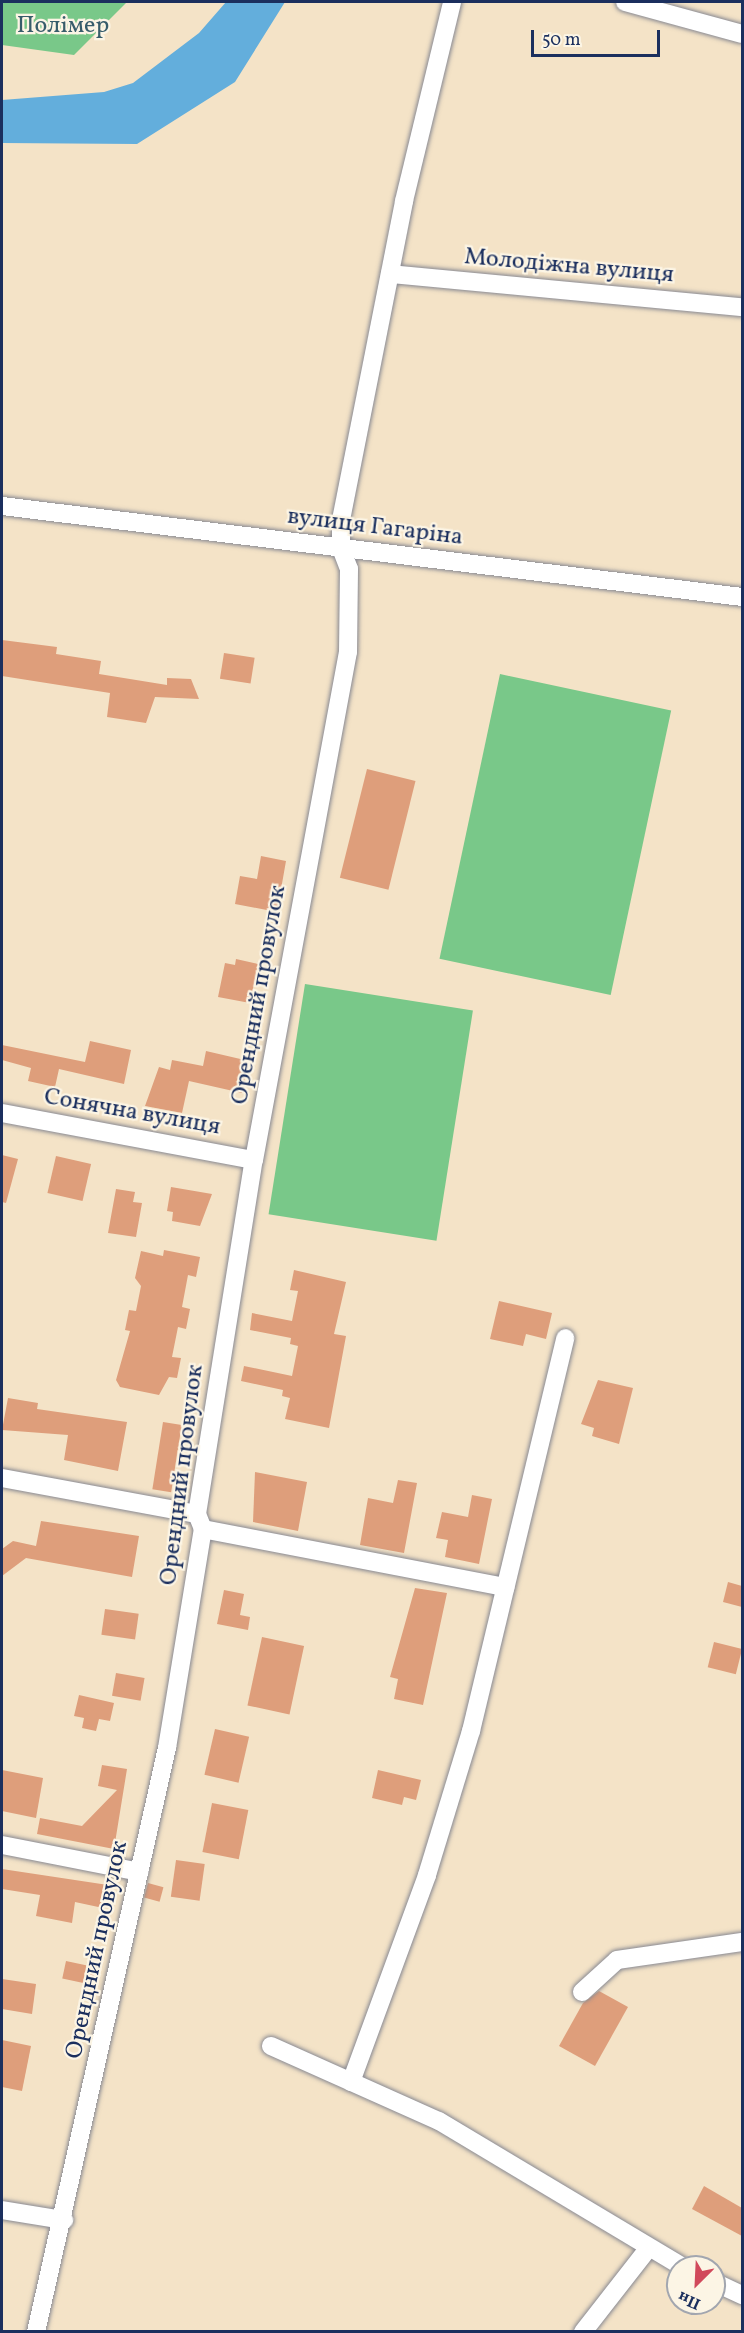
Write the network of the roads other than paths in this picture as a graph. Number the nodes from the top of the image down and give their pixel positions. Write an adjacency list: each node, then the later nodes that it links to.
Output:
1 (452, 2): 4 (street)
2 (625, 2): 3 (street)
3 (742, 34)
4 (390, 274): 5 (street, Молодіжна вулиця); 7 (street)
5 (742, 307)
6 (2, 506): 7 (street, вулиця Гагаріна)
7 (341, 548): 8 (street, вулиця Гагаріна); 10 (street, Орендний провулок)
8 (742, 597)
9 (2, 1113): 10 (street, Сонячна вулиця)
10 (254, 1160): 13 (street, Орендний провулок)
11 (566, 1338): 14 (street)
12 (2, 1478): 13 (street)
13 (200, 1522): 14 (street); 16 (street, Орендний провулок)
14 (505, 1587): 20 (street)
15 (2, 1845): 16 (street)
16 (139, 1872): 22 (street, Орендний провулок)
17 (742, 1942): 18 (street)
18 (582, 1992)
19 (271, 2046): 20 (street)
20 (351, 2082): 23 (street)
21 (2, 2210): 22 (street)
22 (64, 2220): 27 (street, Орендний провулок)
23 (647, 2250): 24 (street); 28 (street)
24 (666, 2259)
25 (726, 2288): 26 (street)
26 (742, 2295)
27 (36, 2331)
28 (583, 2331)

